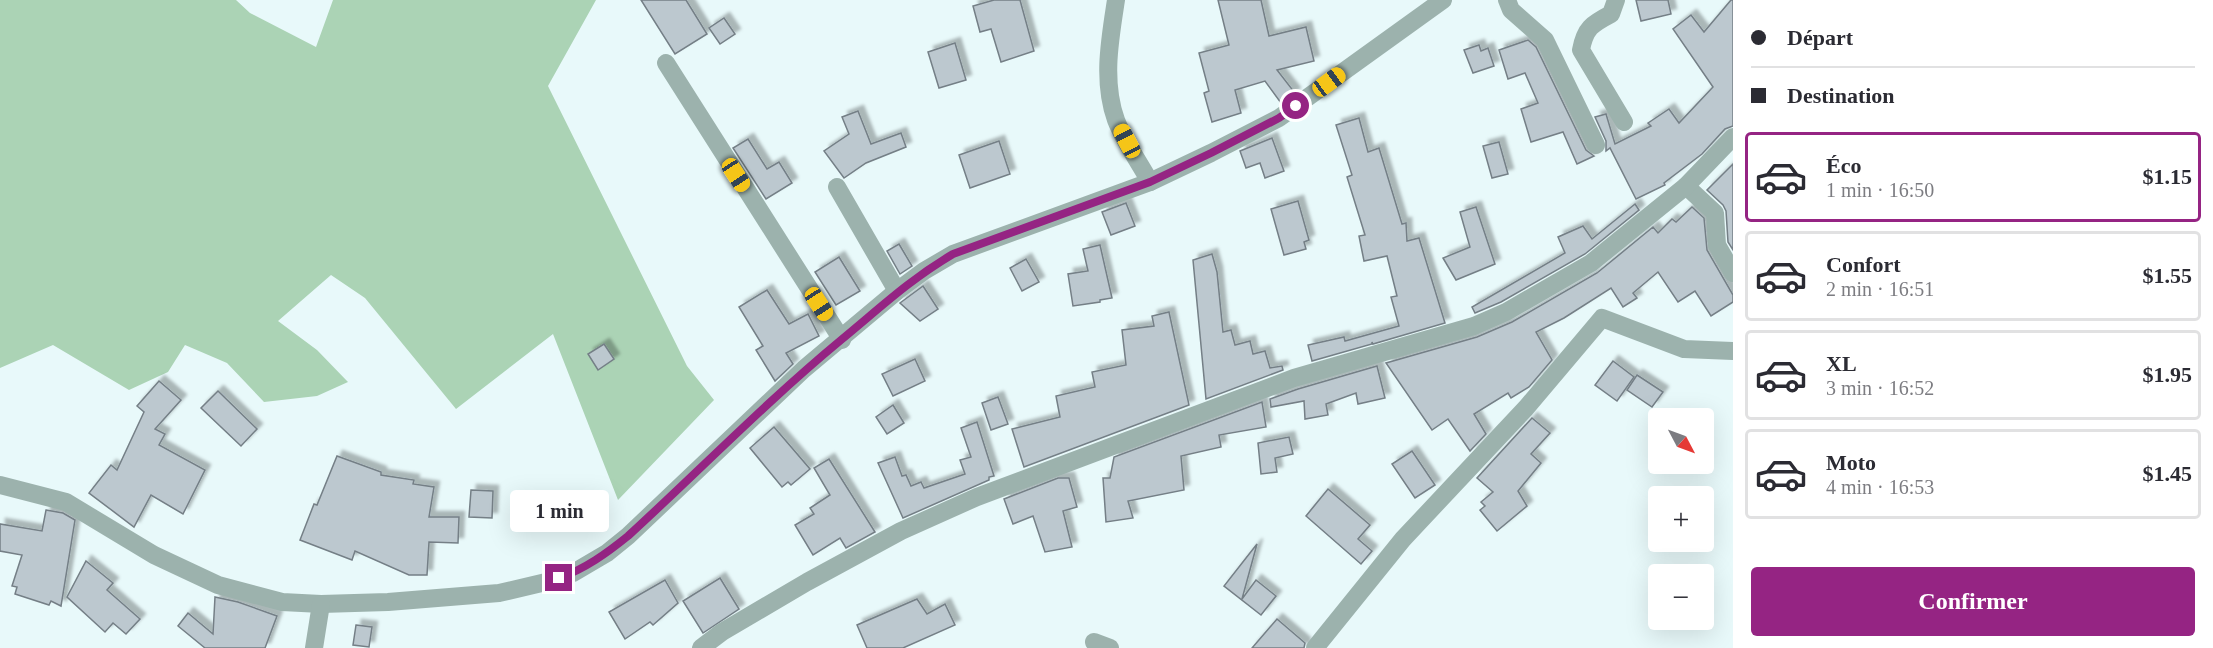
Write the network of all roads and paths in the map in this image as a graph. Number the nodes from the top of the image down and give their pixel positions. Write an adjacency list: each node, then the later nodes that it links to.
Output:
1 (1116, 0): 9 (street)
2 (1443, 0): 9 (street)
3 (1507, 0): 8 (street)
4 (1616, 0): 6 (street)
5 (666, 63): 14 (street)
6 (1624, 122)
7 (1733, 137): 10 (street)
8 (1596, 145)
9 (1150, 182): 13 (street)
10 (1686, 186): 12 (street); 19 (street)
11 (837, 187): 13 (street)
12 (1733, 273)
13 (897, 291): 14 (street)
14 (842, 340): 17 (street)
15 (1733, 351): 20 (street)
16 (0, 485): 17 (street)
17 (321, 604): 18 (street)
18 (314, 648)
19 (701, 648)
20 (1316, 648)

